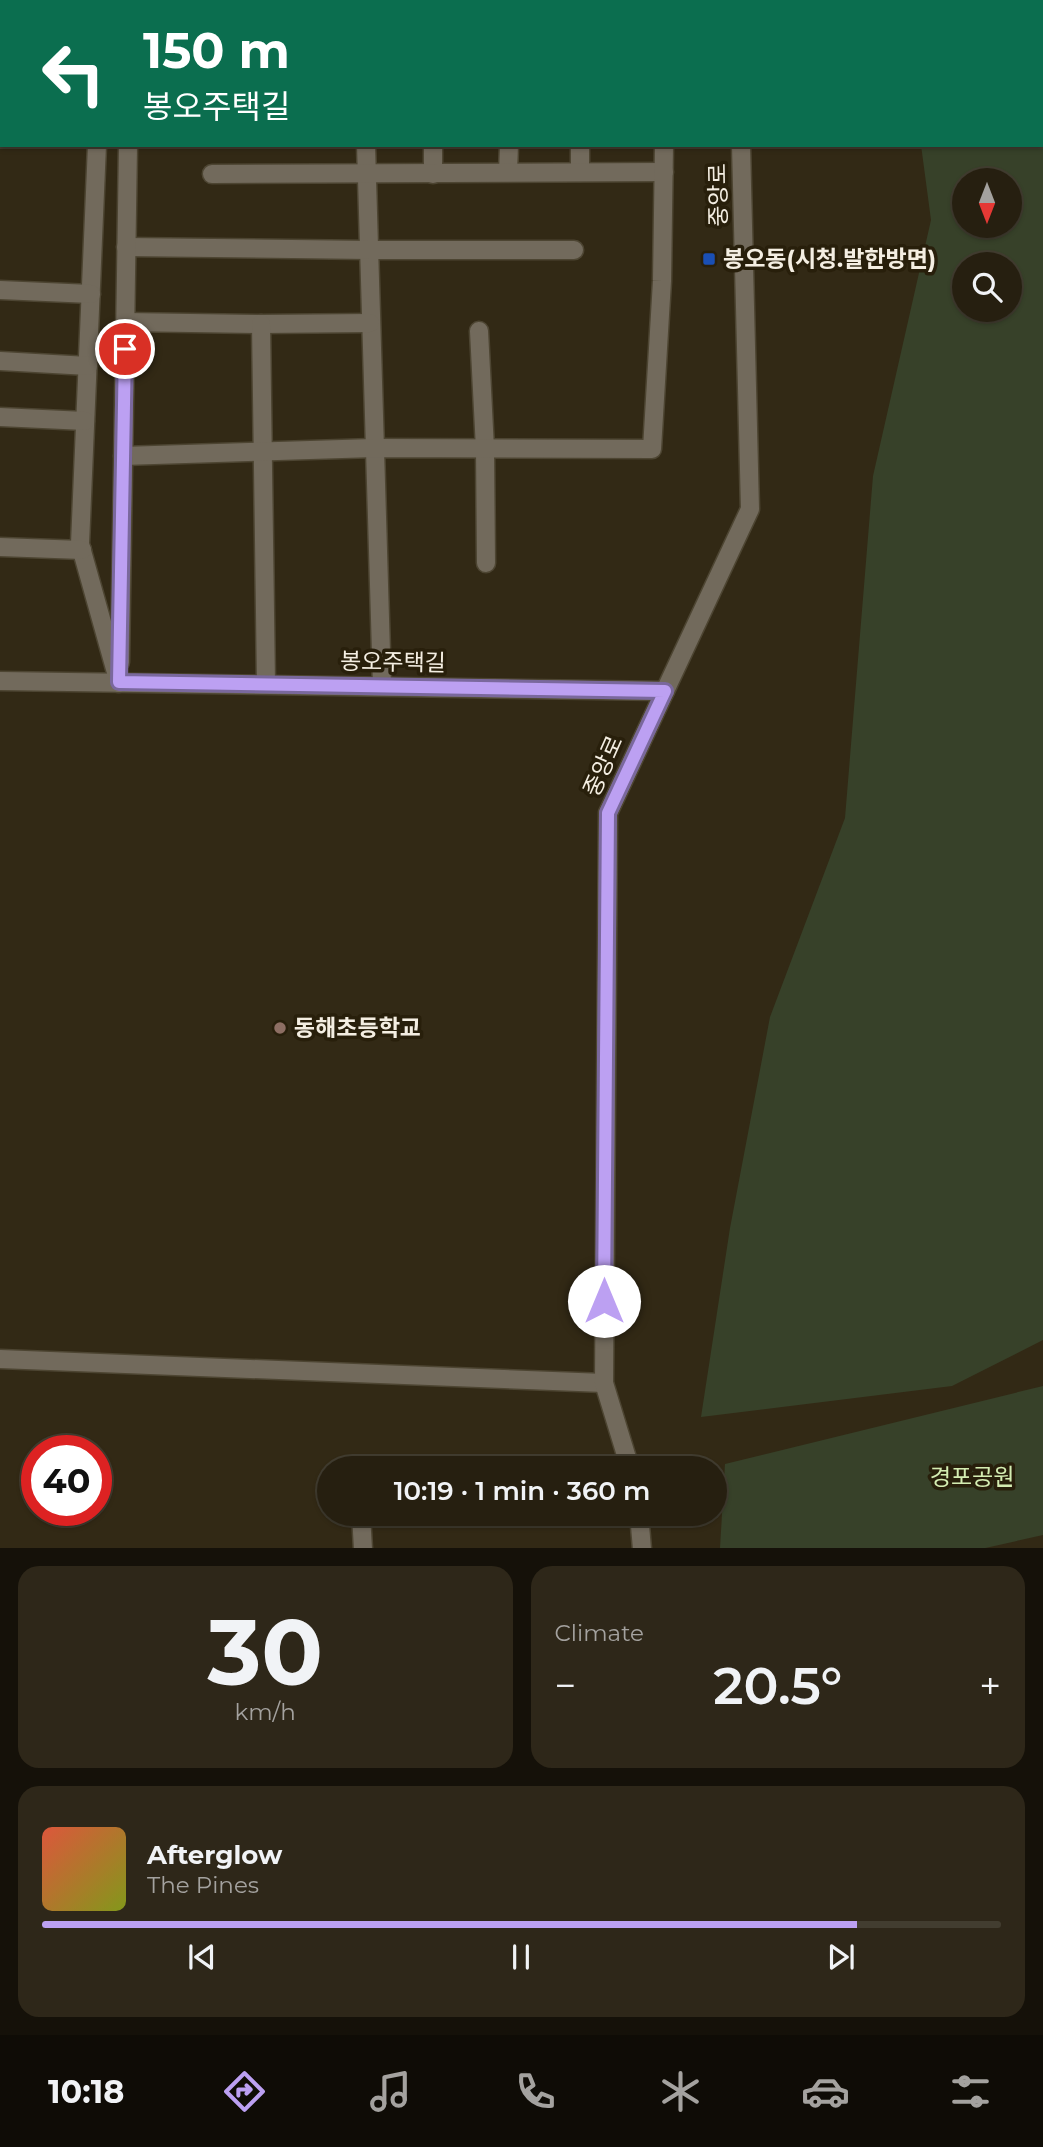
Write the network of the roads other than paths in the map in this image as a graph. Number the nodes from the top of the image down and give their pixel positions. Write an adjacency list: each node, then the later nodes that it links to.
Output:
1 (97, 147): 19 (street)
2 (128, 147): 15 (street)
3 (366, 147): 14 (street)
4 (433, 147): 13 (street)
5 (509, 147): 9 (street)
6 (580, 147): 10 (street)
7 (664, 147): 11 (street)
8 (741, 147): 39 (street, 중앙로)
9 (508, 172): 10 (street); 13 (street)
10 (580, 172): 11 (street)
11 (664, 172): 29 (street)
12 (212, 174): 14 (street)
13 (433, 174): 14 (street)
14 (367, 175): 16 (street)
15 (126, 247): 16 (street); 20 (street)
16 (369, 250): 17 (street); 21 (street)
17 (574, 250)
18 (0, 290): 19 (street)
19 (90, 294): 25 (street)
20 (125, 322): 22 (street); 31 (street)
21 (370, 323): 22 (street); 28 (street)
22 (261, 324): 30 (street)
23 (479, 331): 29 (street)
24 (0, 361): 25 (street)
25 (88, 366): 27 (street)
26 (0, 417): 27 (street)
27 (85, 421): 33 (street)
28 (374, 449): 29 (street); 30 (street); 38 (street)
29 (485, 449): 34 (street)
30 (263, 450): 31 (street); 37 (street)
31 (123, 456): 36 (street)
32 (0, 548): 33 (street)
33 (82, 550): 36 (street)
34 (486, 563)
35 (0, 681): 36 (street, 봉오주택길)
36 (119, 682): 37 (street, 봉오주택길)
37 (265, 684): 38 (street, 봉오주택길)
38 (382, 686): 39 (street, 봉오주택길)
39 (665, 691): 41 (street, 중앙로)
40 (0, 1359): 41 (street)
41 (604, 1383): 42 (street, 중앙로)
42 (626, 1456)
43 (361, 1526): 45 (street)
44 (640, 1526): 46 (street)
45 (363, 1548)
46 (642, 1548)

